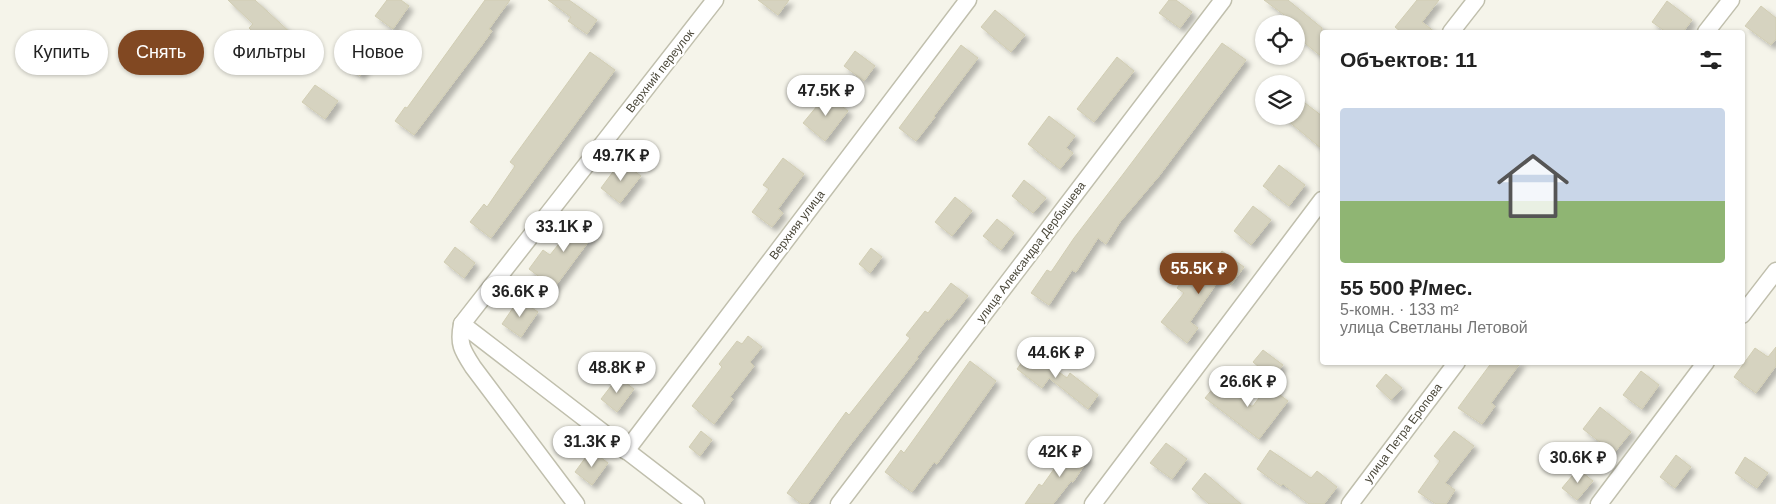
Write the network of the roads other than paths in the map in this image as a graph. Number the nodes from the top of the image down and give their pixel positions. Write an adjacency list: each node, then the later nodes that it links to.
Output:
1 (715, 0): 11 (street, Верхний переулок)
2 (968, 0): 14 (street, Верхняя улица)
3 (1223, 0): 17 (street, улица Александра Дербышева)
4 (1476, 0): 6 (street)
5 (1731, 0): 7 (street)
6 (1453, 30)
7 (1708, 30)
8 (1320, 203): 18 (street)
9 (1776, 271): 10 (street)
10 (1745, 310)
11 (461, 328): 14 (street); 15 (street)
12 (1455, 365): 19 (street, улица Петра Еропова)
13 (1704, 365): 20 (street)
14 (626, 451): 16 (street)
15 (576, 504)
16 (696, 504)
17 (839, 504)
18 (1092, 504)
19 (1350, 504)
20 (1599, 504)

